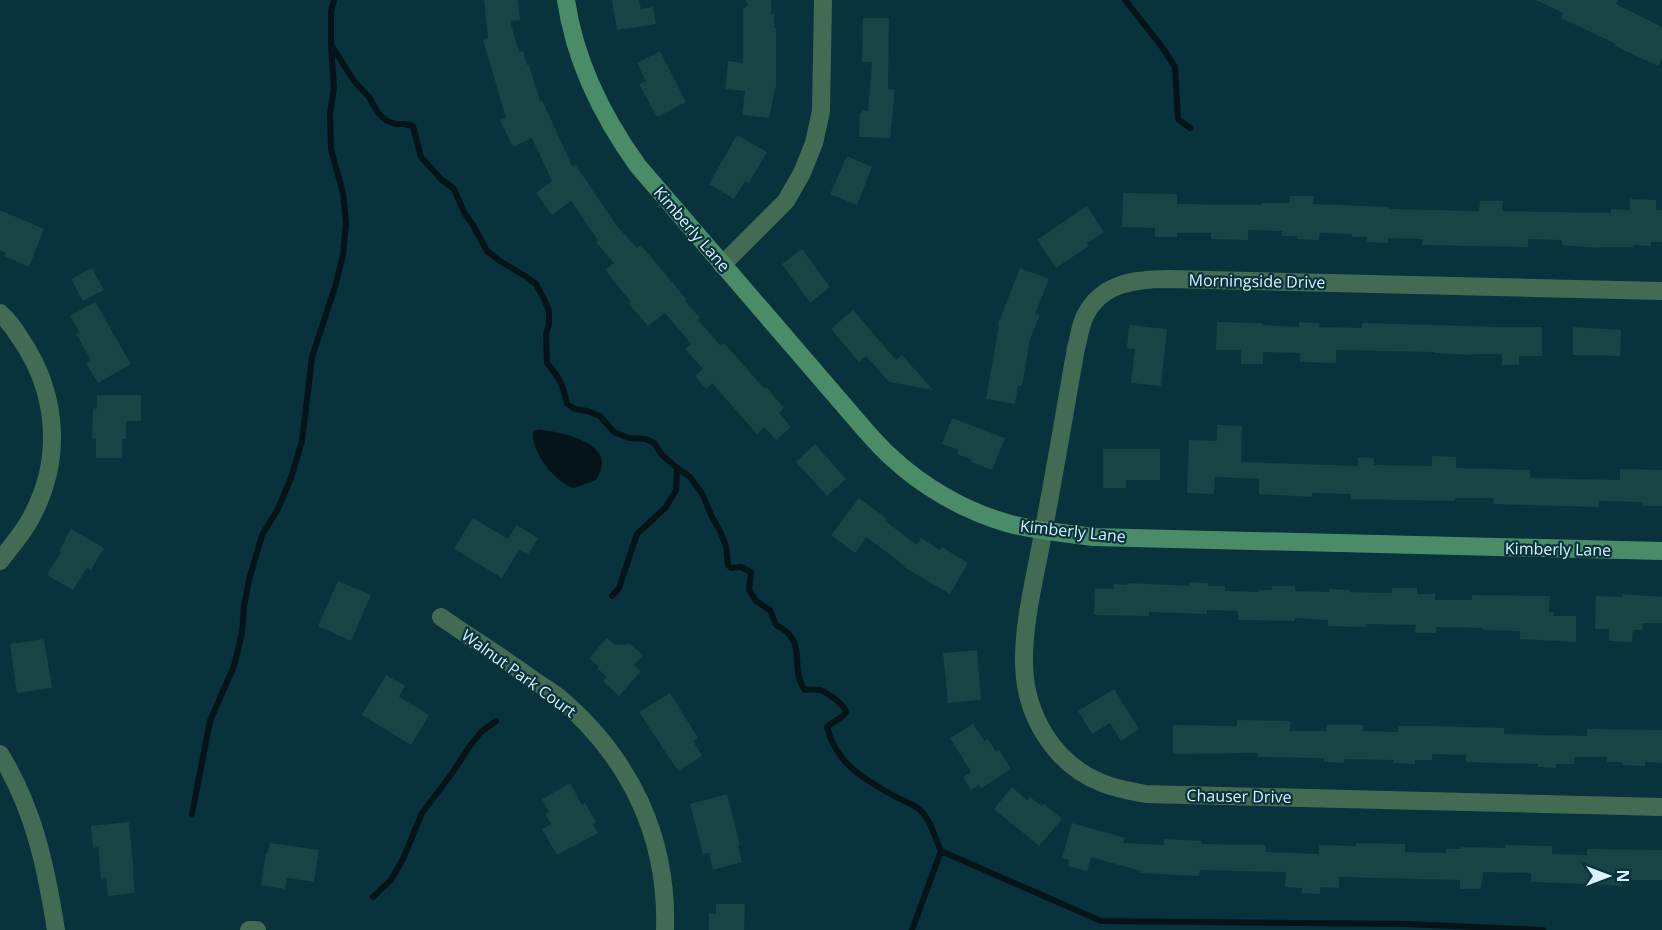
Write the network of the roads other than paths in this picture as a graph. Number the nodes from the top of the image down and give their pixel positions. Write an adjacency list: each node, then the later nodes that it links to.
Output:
1 (567, 0): 3 (street, Kimberly Lane)
2 (823, 0): 3 (street)
3 (722, 265): 6 (street, Kimberly Lane)
4 (1662, 291): 6 (street, Morningside Drive)
5 (0, 313): 8 (street)
6 (1044, 531): 7 (street, Kimberly Lane); 11 (street, Chauser Drive)
7 (1662, 551)
8 (0, 561)
9 (441, 617): 15 (street, Walnut Park Court)
10 (0, 754): 12 (street)
11 (1662, 807)
12 (56, 930)
13 (249, 930): 14 (street)
14 (257, 930)
15 (665, 930)

